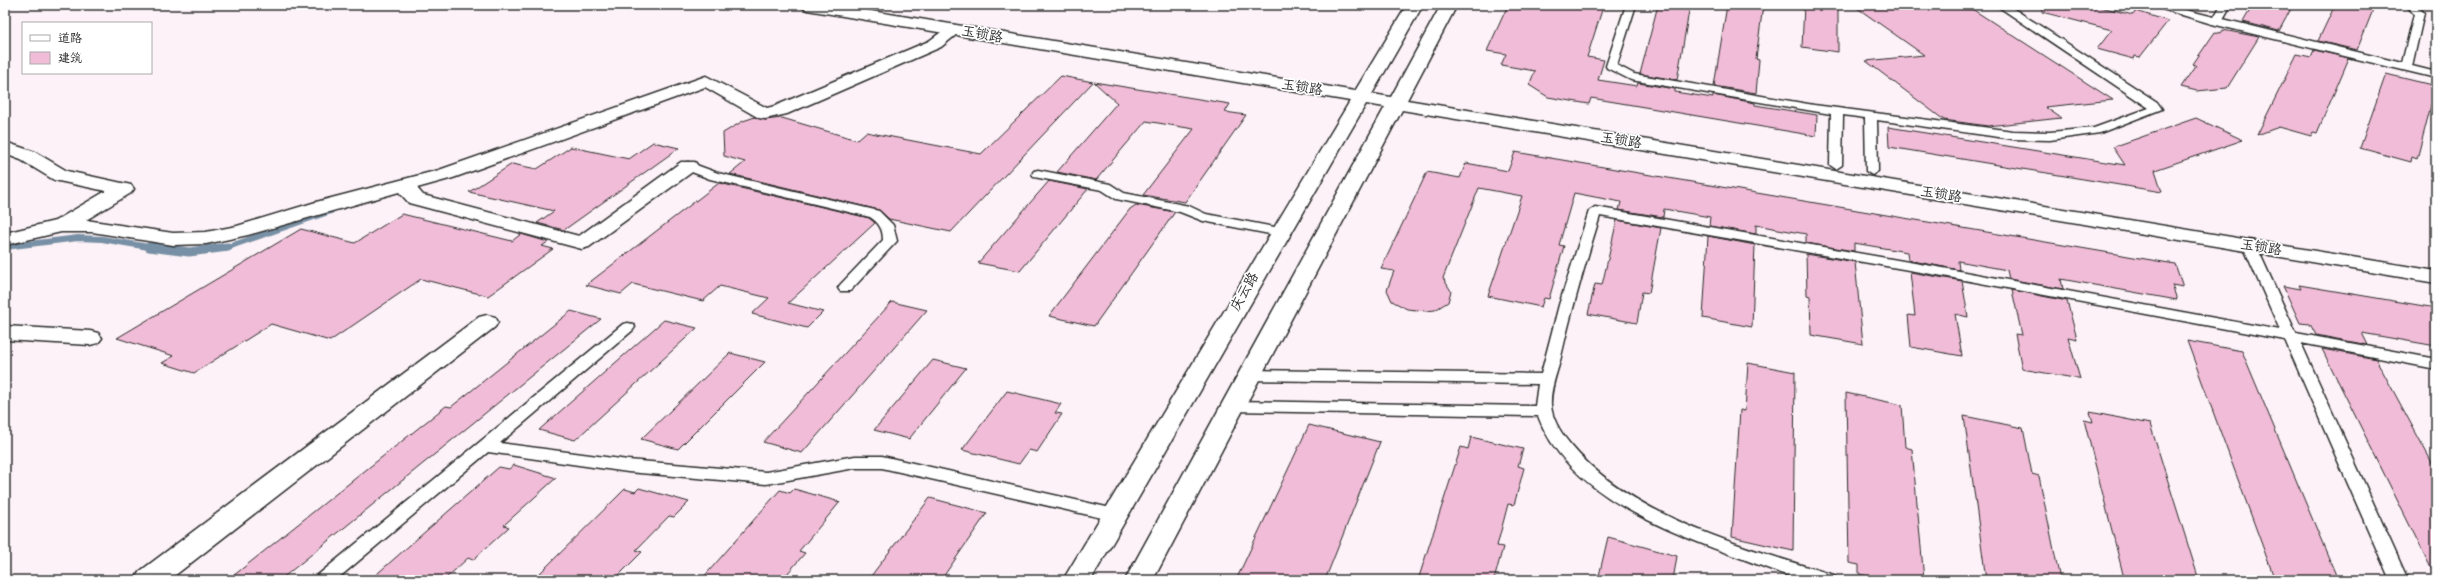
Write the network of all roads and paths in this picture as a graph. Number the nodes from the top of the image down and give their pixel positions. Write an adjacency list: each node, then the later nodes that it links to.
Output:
1 (807, 5): 11 (street, 玉锁路)
2 (864, 5): 14 (street, 玉锁路)
3 (1415, 5): 14 (street, 庆云路)
4 (1449, 5): 15 (street)
5 (1631, 5): 16 (lane)
6 (2001, 5): 17 (lane)
7 (2154, 5): 10 (lane)
8 (2226, 5): 10 (lane)
9 (2411, 5): 12 (lane)
10 (2216, 22): 12 (lane)
11 (954, 30): 14 (street, 玉锁路); 23 (street)
12 (2406, 68): 13 (lane)
13 (2436, 75)
14 (1363, 93): 15 (street, 玉锁路); 25 (street, 庆云路)
15 (1398, 99): 19 (street, 玉锁路); 27 (street, 玉锁路); 37 (street)
16 (1837, 111): 17 (lane); 19 (lane)
17 (1871, 116): 21 (lane)
18 (5, 148): 24 (street)
19 (1836, 165): 21 (street, 玉锁路)
20 (688, 166): 23 (street); 30 (lane)
21 (1872, 171): 28 (street, 玉锁路)
22 (1038, 174): 25 (lane)
23 (407, 184): 24 (street)
24 (61, 226): 26 (street)
25 (1280, 232): 42 (street, 庆云路)
26 (5, 239)
27 (2250, 246): 29 (street, 玉锁路); 34 (lane)
28 (2436, 264)
29 (2436, 277)
30 (845, 288)
31 (487, 322): 43 (street)
32 (628, 327): 41 (lane)
33 (5, 333): 35 (street)
34 (2290, 337): 36 (lane); 38 (lane); 48 (lane)
35 (90, 338)
36 (2436, 364)
37 (1248, 375): 38 (lane); 39 (street)
38 (1548, 379): 40 (lane)
39 (1232, 406): 40 (lane); 46 (street)
40 (1545, 411): 47 (lane)
41 (486, 446): 42 (lane); 44 (lane)
42 (1115, 515): 45 (street, 庆云路)
43 (149, 580)
44 (324, 580)
45 (1078, 580)
46 (1139, 580)
47 (1828, 580)
48 (2399, 580)

